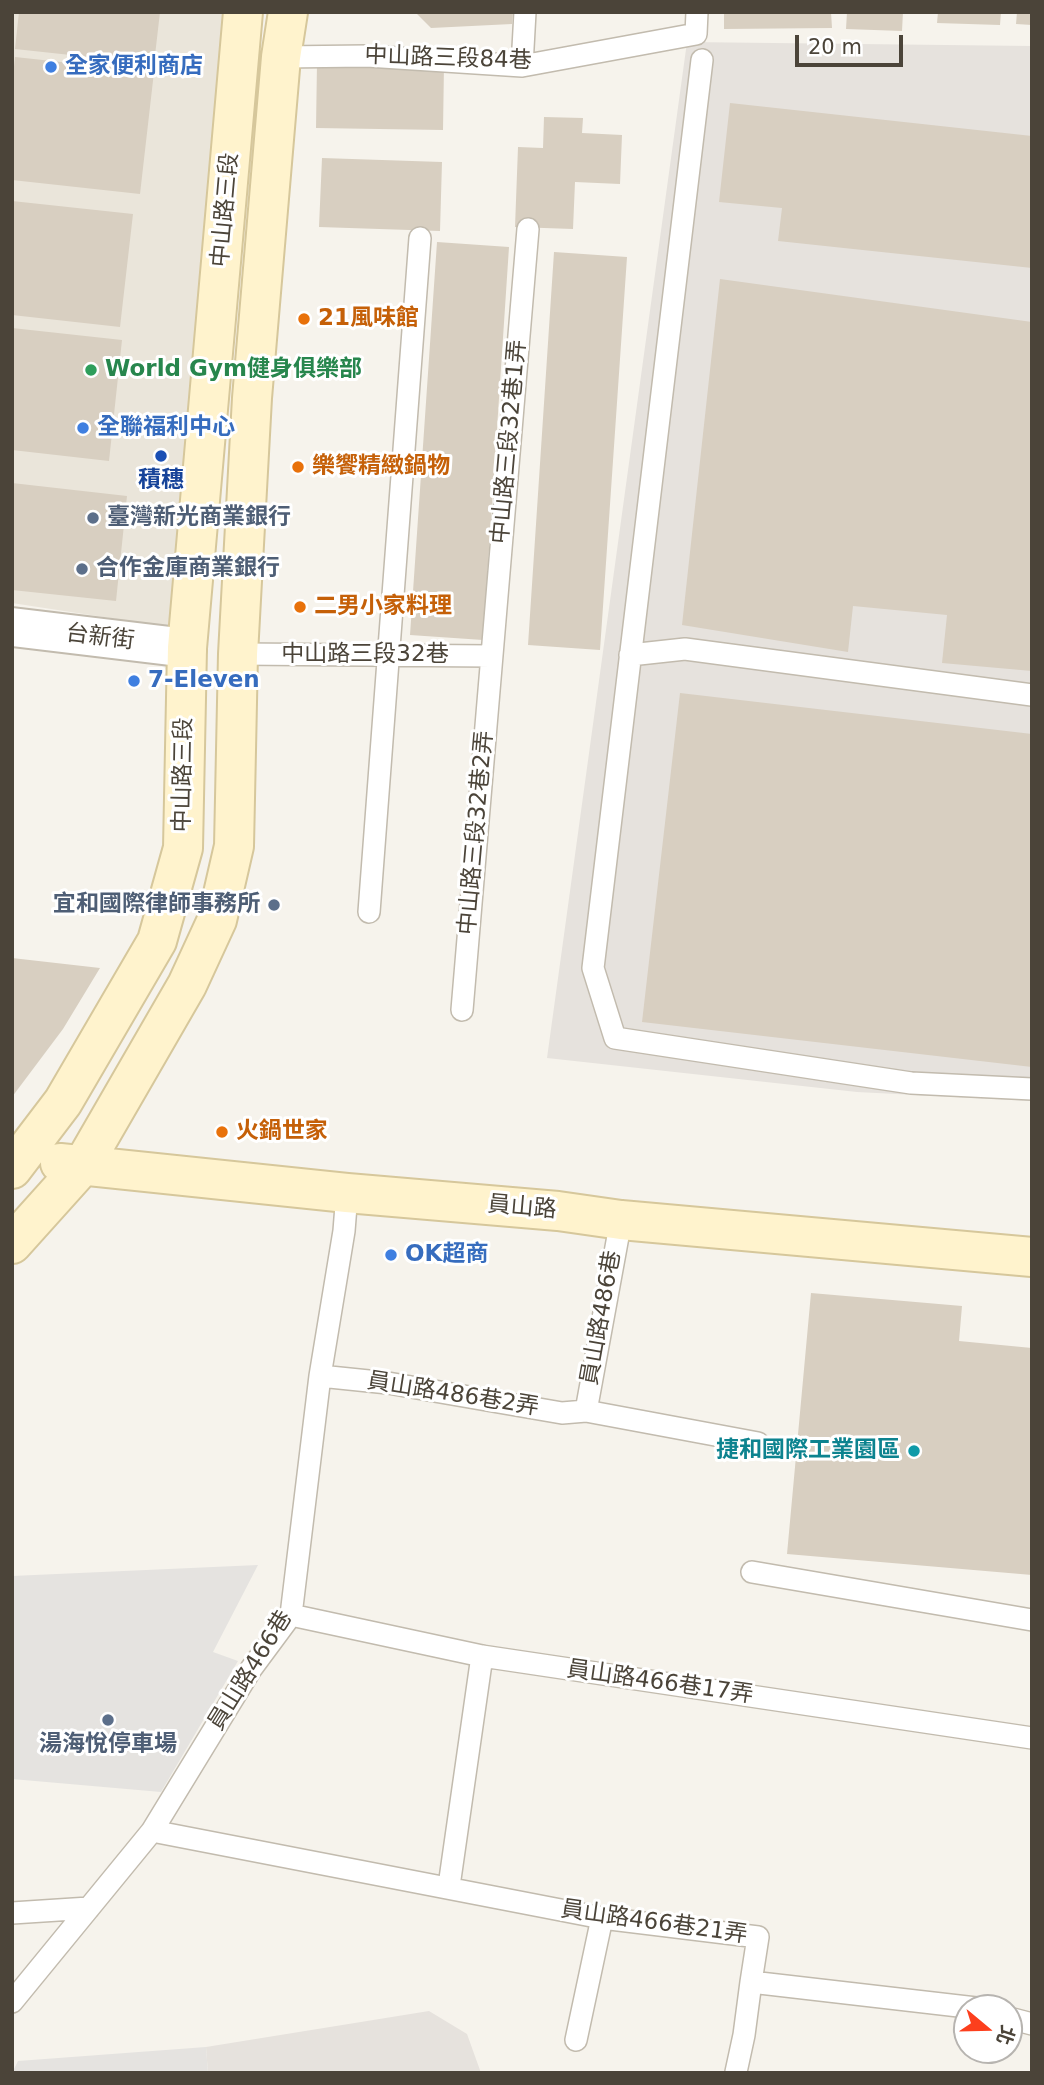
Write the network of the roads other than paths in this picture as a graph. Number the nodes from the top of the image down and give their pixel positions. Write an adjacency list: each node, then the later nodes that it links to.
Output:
1 (243, 12): 11 (main road, 中山路三段)
2 (288, 12): 5 (main road, 中山路三段)
3 (525, 12): 7 (lane)
4 (697, 12): 7 (lane, 中山路三段84巷)
5 (281, 57): 7 (lane, 中山路三段84巷); 12 (main road, 中山路三段)
6 (702, 60): 14 (lane)
7 (522, 66)
8 (527, 229): 15 (lane, 中山路三段32巷1弄)
9 (420, 238): 13 (lane)
10 (12, 627): 11 (street, 台新街)
11 (187, 648): 20 (main road, 中山路三段)
12 (238, 654): 13 (lane, 中山路三段32巷); 21 (main road, 中山路三段)
13 (388, 654): 15 (lane, 中山路三段32巷); 17 (lane)
14 (630, 655): 16 (lane); 19 (lane)
15 (492, 656): 18 (lane, 中山路三段32巷2弄)
16 (1032, 695)
17 (369, 912)
18 (462, 1010)
19 (1032, 1089)
20 (15, 1164): 21 (main road, 員山路)
21 (83, 1165): 22 (main road, 員山路); 24 (main road, 中山路三段)
22 (346, 1194): 23 (main road, 員山路); 26 (lane, 員山路466巷)
23 (621, 1220): 25 (main road, 員山路); 27 (lane, 員山路486巷)
24 (12, 1244)
25 (1032, 1256)
26 (320, 1376): 27 (lane, 員山路486巷2弄); 30 (lane, 員山路466巷)
27 (586, 1411): 28 (lane, 員山路486巷)
28 (758, 1443)
29 (752, 1573): 31 (lane)
30 (291, 1615): 32 (lane, 員山路466巷17弄); 34 (lane, 員山路466巷)
31 (1032, 1620)
32 (482, 1656): 33 (lane, 員山路466巷17弄); 35 (lane)
33 (1032, 1738)
34 (152, 1831): 35 (lane, 員山路466巷21弄); 36 (lane, 員山路466巷)
35 (449, 1886): 38 (lane, 員山路466巷21弄)
36 (89, 1908): 37 (lane); 40 (lane, 員山路466巷)
37 (12, 1913)
38 (602, 1918): 39 (lane, 員山路466巷21弄); 42 (lane)
39 (751, 1982): 41 (lane, 員山路466巷21弄); 43 (lane)
40 (12, 2001)
41 (953, 2005)
42 (576, 2040)
43 (736, 2072)

